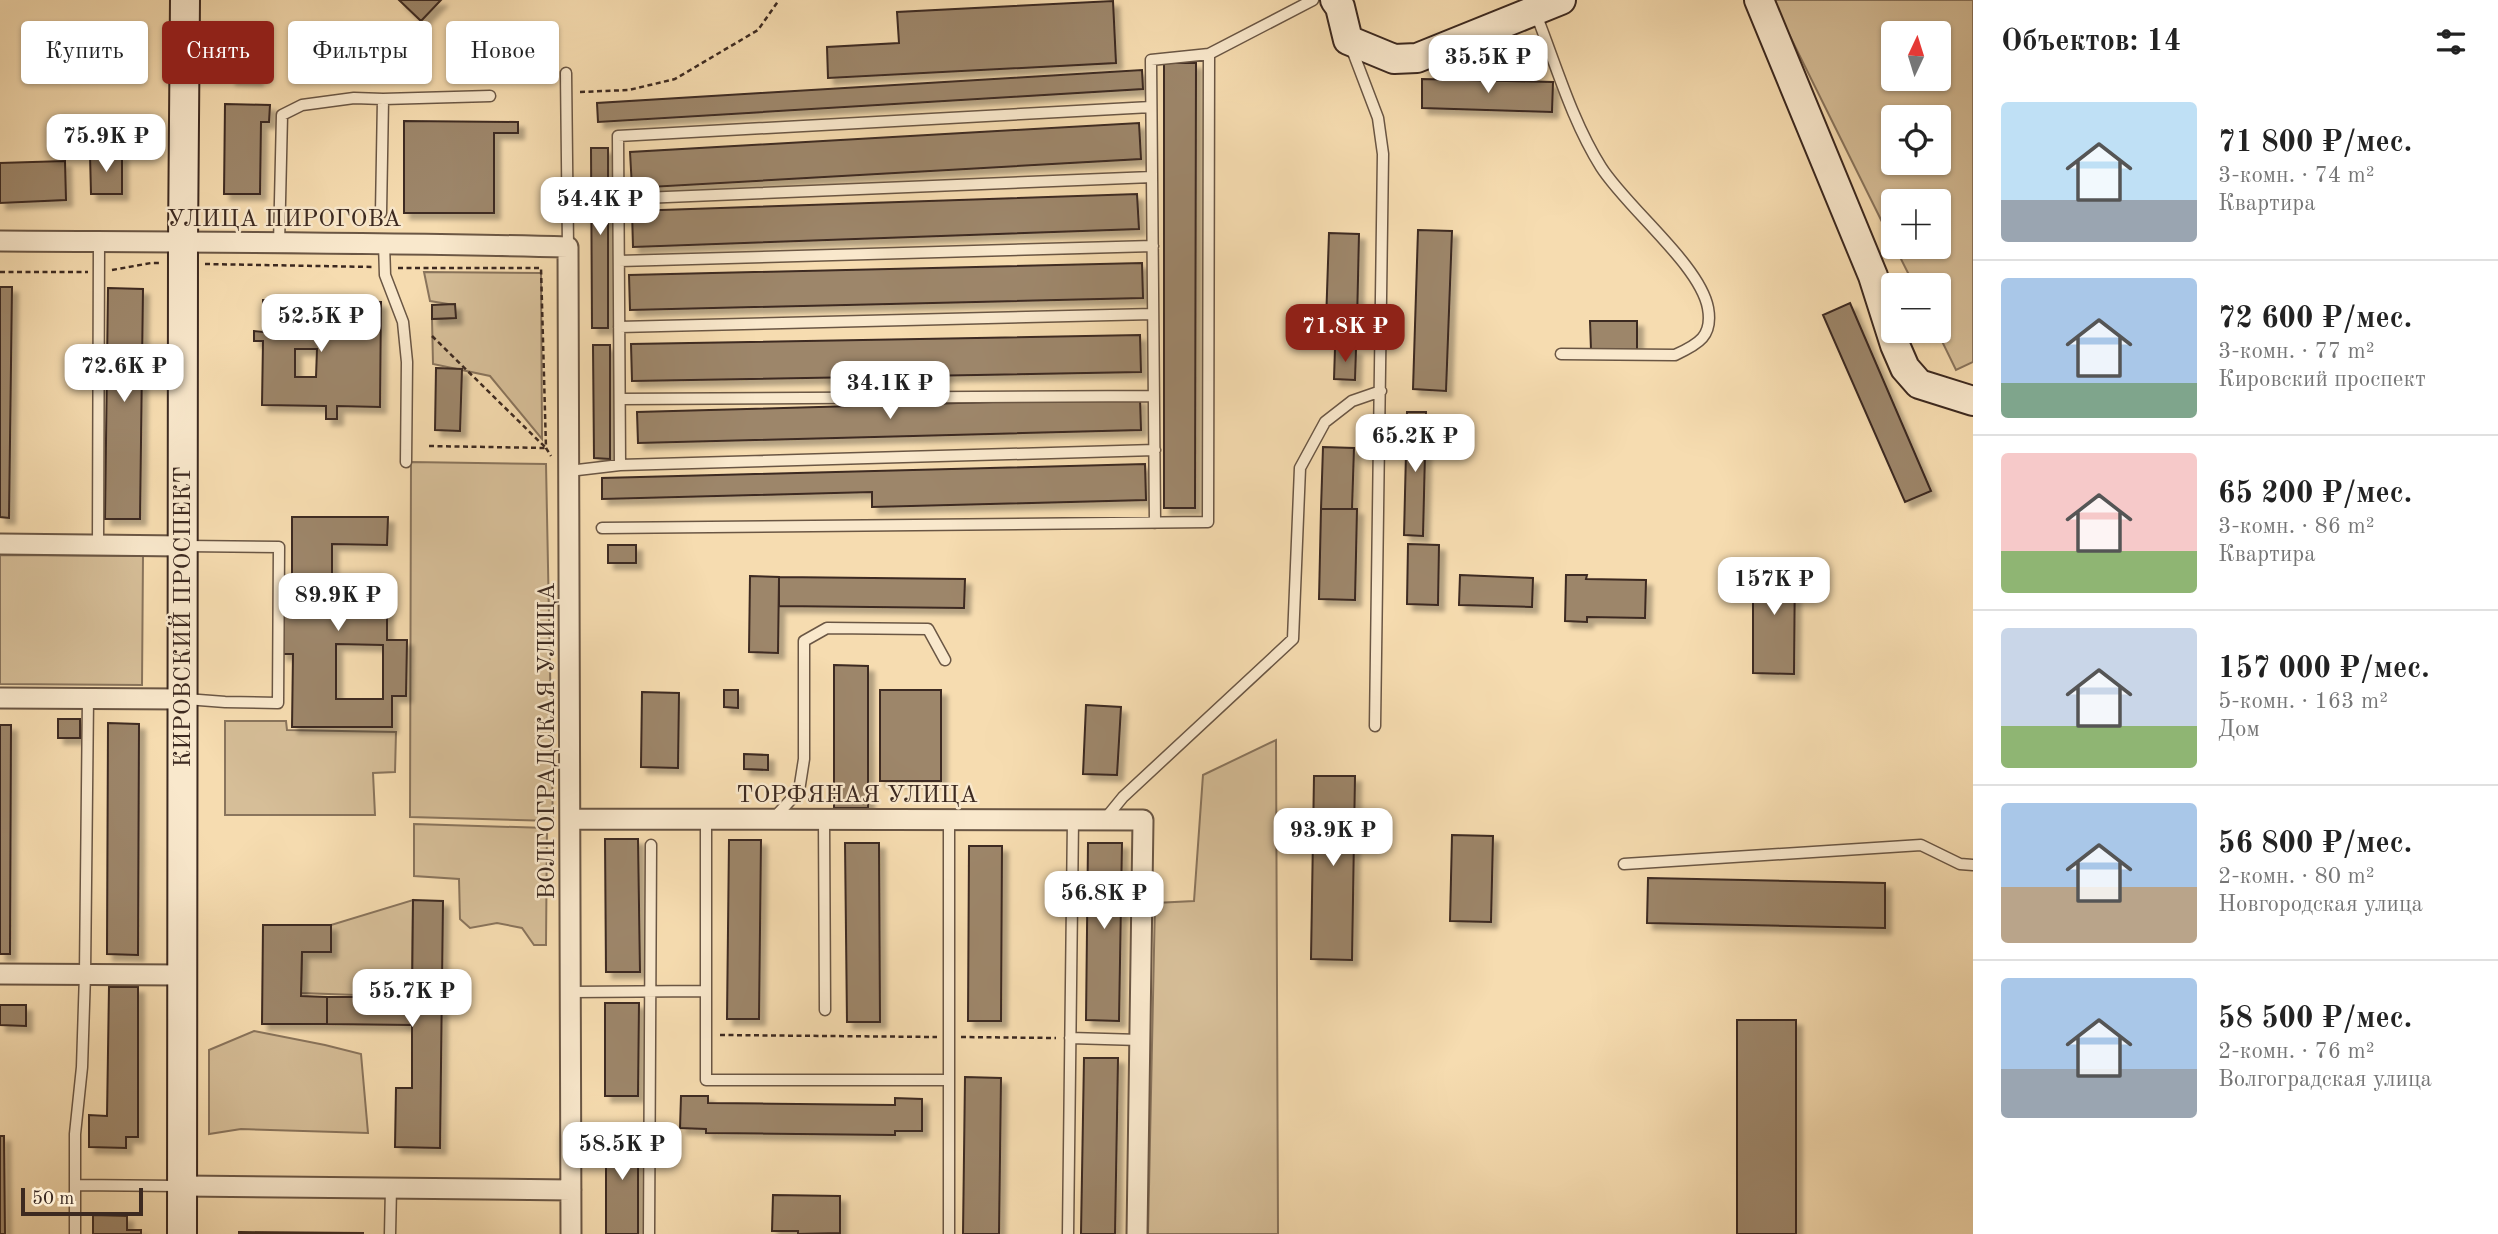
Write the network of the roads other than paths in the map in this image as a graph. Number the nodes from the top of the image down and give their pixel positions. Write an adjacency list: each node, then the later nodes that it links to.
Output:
1 (185, 0): 18 (main road, КИРОВСКИЙ ПРОСПЕКТ)
2 (1313, 0): 8 (lane)
3 (1335, 0): 7 (main road)
4 (1561, 0): 6 (main road)
5 (1759, 0): 30 (main road)
6 (1534, 10): 7 (main road); 26 (lane)
7 (1348, 40): 27 (lane)
8 (1209, 54): 12 (lane); 35 (lane)
9 (566, 73): 22 (lane)
10 (490, 96): 11 (lane)
11 (383, 99): 15 (lane); 20 (lane)
12 (1151, 107): 13 (lane); 14 (lane)
13 (1152, 177): 14 (lane); 21 (lane)
14 (618, 199): 23 (lane)
15 (381, 213)
16 (0, 241): 17 (street, УЛИЦА ПИРОГОВА)
17 (99, 242): 18 (street, УЛИЦА ПИРОГОВА); 38 (lane)
18 (183, 242): 20 (street, УЛИЦА ПИРОГОВА); 39 (main road, КИРОВСКИЙ ПРОСПЕКТ)
19 (384, 242): 20 (street, УЛИЦА ПИРОГОВА); 22 (street, УЛИЦА ПИРОГОВА); 32 (lane)
20 (279, 244)
21 (1153, 246): 23 (lane); 24 (lane)
22 (568, 247): 34 (street, ВОЛГОГРАДСКАЯ УЛИЦА)
23 (619, 261): 25 (lane)
24 (1153, 314): 25 (lane); 28 (lane)
25 (619, 327): 29 (lane)
26 (1561, 354)
27 (1381, 391): 44 (lane); 51 (lane)
28 (1154, 396): 29 (lane); 31 (lane)
29 (620, 399): 33 (lane)
30 (1973, 401)
31 (1155, 450): 33 (lane); 35 (lane)
32 (406, 461)
33 (620, 465): 34 (lane)
34 (569, 471): 46 (street, ВОЛГОГРАДСКАЯ УЛИЦА)
35 (1155, 523): 36 (lane)
36 (602, 528)
37 (0, 544): 38 (street)
38 (98, 545): 39 (street)
39 (183, 546): 43 (main road, КИРОВСКИЙ ПРОСПЕКТ); 43 (lane)
40 (945, 660): 48 (lane)
41 (0, 698): 42 (street)
42 (89, 698): 43 (street); 56 (lane)
43 (182, 698): 57 (main road, КИРОВСКИЙ ПРОСПЕКТ)
44 (1375, 726)
45 (949, 818): 49 (street, ТОРФЯНАЯ УЛИЦА); 50 (street, ТОРФЯНАЯ УЛИЦА); 64 (lane)
46 (571, 819): 47 (street, ТОРФЯНАЯ УЛИЦА); 60 (street, ВОЛГОГРАДСКАЯ УЛИЦА)
47 (706, 819): 48 (street, ТОРФЯНАЯ УЛИЦА); 58 (lane)
48 (773, 819): 49 (street, ТОРФЯНАЯ УЛИЦА)
49 (824, 819): 61 (lane)
50 (1073, 819): 51 (street, ТОРФЯНАЯ УЛИЦА); 62 (lane)
51 (1105, 819): 63 (street, ТОРФЯНАЯ УЛИЦА)
52 (651, 845): 59 (lane)
53 (1624, 864): 54 (lane)
54 (1973, 864)
55 (0, 974): 56 (street)
56 (85, 974): 57 (street); 65 (lane)
57 (182, 975): 66 (main road, КИРОВСКИЙ ПРОСПЕКТ)
58 (706, 990): 59 (lane); 64 (lane)
59 (650, 991): 60 (lane); 73 (lane)
60 (571, 992): 68 (street, ВОЛГОГРАДСКАЯ УЛИЦА)
61 (825, 1010)
62 (1070, 1038): 63 (lane); 75 (lane)
63 (1140, 1040): 76 (street)
64 (949, 1080): 74 (lane)
65 (75, 1185): 66 (lane); 69 (lane)
66 (183, 1186): 67 (street); 70 (main road, КИРОВСКИЙ ПРОСПЕКТ)
67 (391, 1188): 68 (street); 71 (lane)
68 (571, 1190): 72 (street, ВОЛГОГРАДСКАЯ УЛИЦА)
69 (75, 1234)
70 (182, 1234)
71 (390, 1234)
72 (571, 1234)
73 (649, 1234)
74 (949, 1234)
75 (1068, 1234)
76 (1137, 1234)

